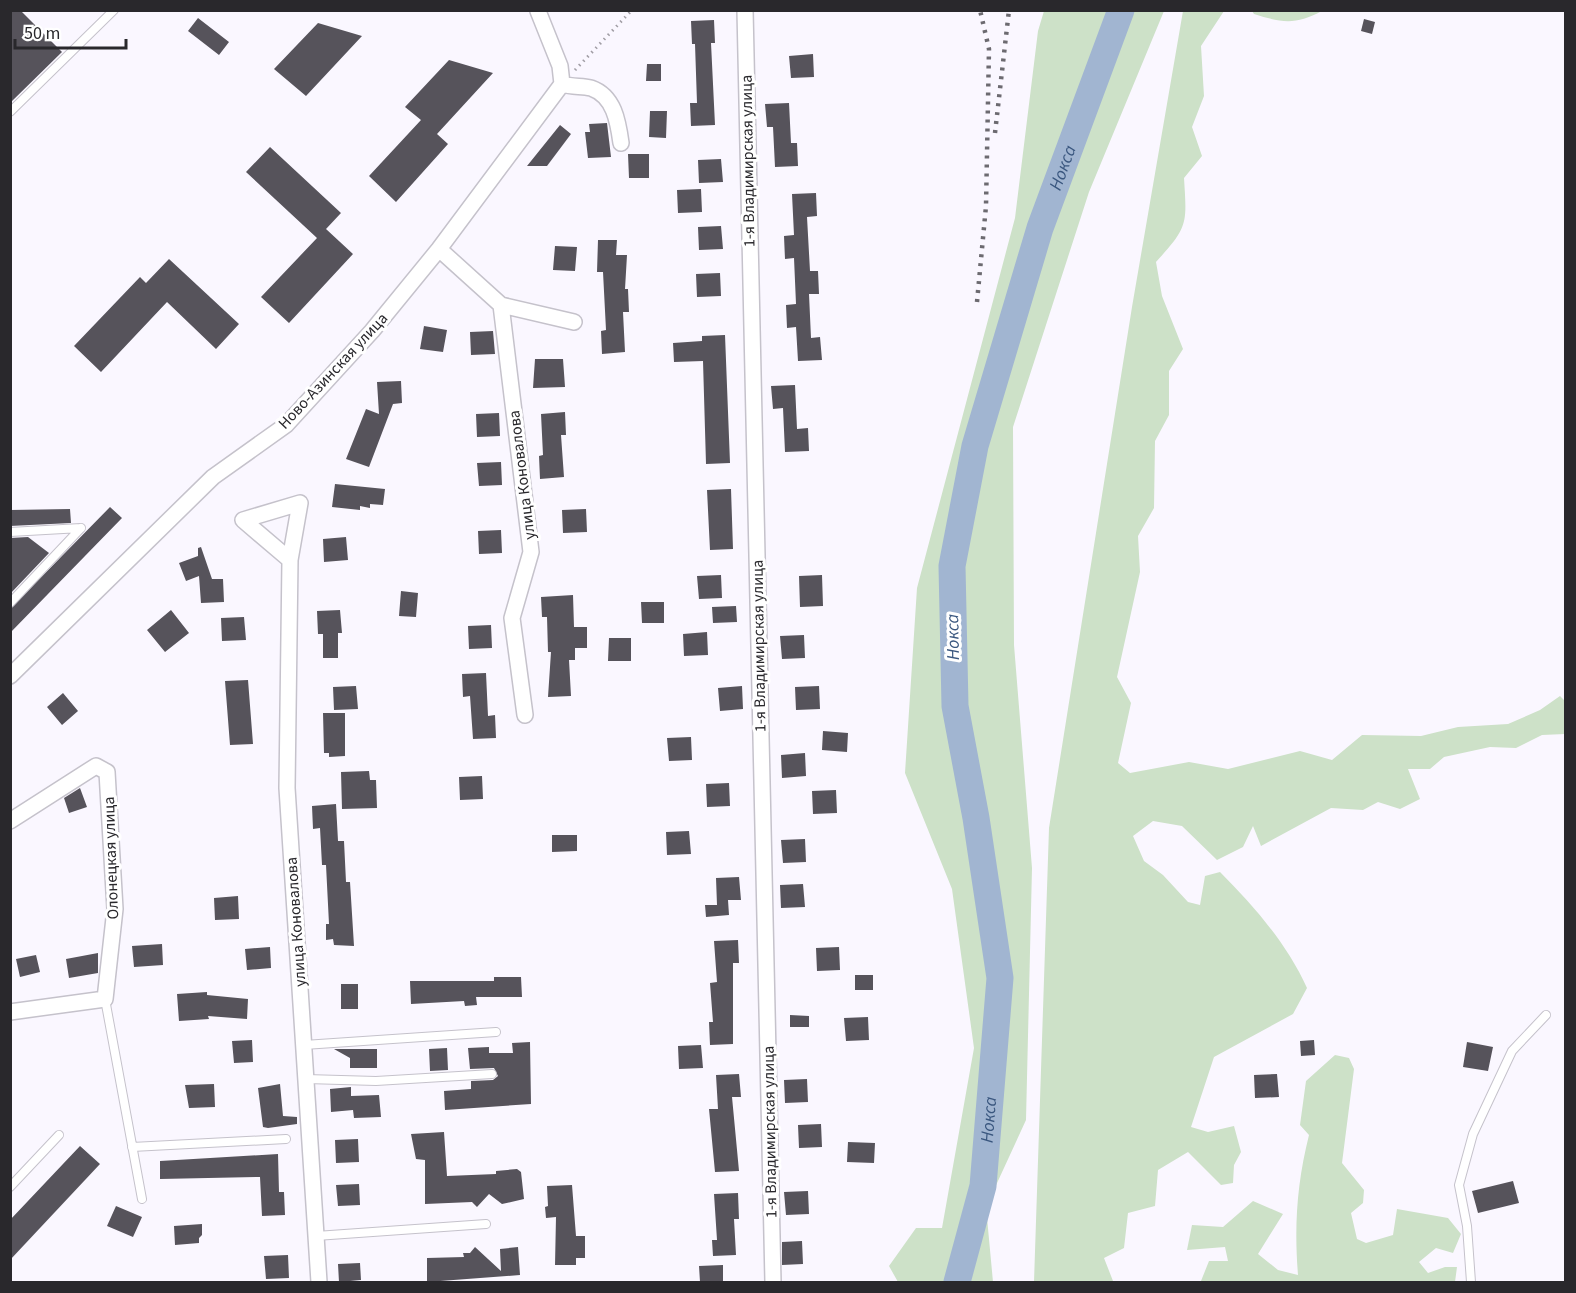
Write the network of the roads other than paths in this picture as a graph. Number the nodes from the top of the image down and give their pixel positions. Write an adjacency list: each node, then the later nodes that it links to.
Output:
1 (114, 10): 6 (lane)
2 (529, 10): 4 (street)
3 (745, 10): 32 (street, 1-я Владимирская улица)
4 (539, 11): 5 (street)
5 (562, 84): 7 (street); 8 (street, Ново-Азинская улица)
6 (10, 112)
7 (621, 143)
8 (439, 249): 9 (street); 14 (street, Ново-Азинская улица)
9 (501, 305): 10 (street); 15 (street, улица Коновалова)
10 (574, 322)
11 (10, 532): 13 (lane)
12 (290, 560): 21 (street, улица Коновалова)
13 (10, 603)
14 (10, 676)
15 (525, 715)
16 (10, 820): 17 (street, Олонецкая улица)
17 (105, 999): 18 (street); 26 (lane)
18 (10, 1011)
19 (1546, 1015): 33 (lane)
20 (496, 1032): 21 (lane)
21 (304, 1045): 23 (street, улица Коновалова)
22 (492, 1074): 23 (lane)
23 (306, 1079): 30 (street, улица Коновалова)
24 (59, 1135): 27 (lane)
25 (286, 1139): 26 (lane)
26 (132, 1147): 28 (lane)
27 (10, 1187)
28 (142, 1199)
29 (486, 1224): 30 (lane)
30 (316, 1236): 31 (street, улица Коновалова)
31 (319, 1282)
32 (773, 1282)
33 (1471, 1282)

